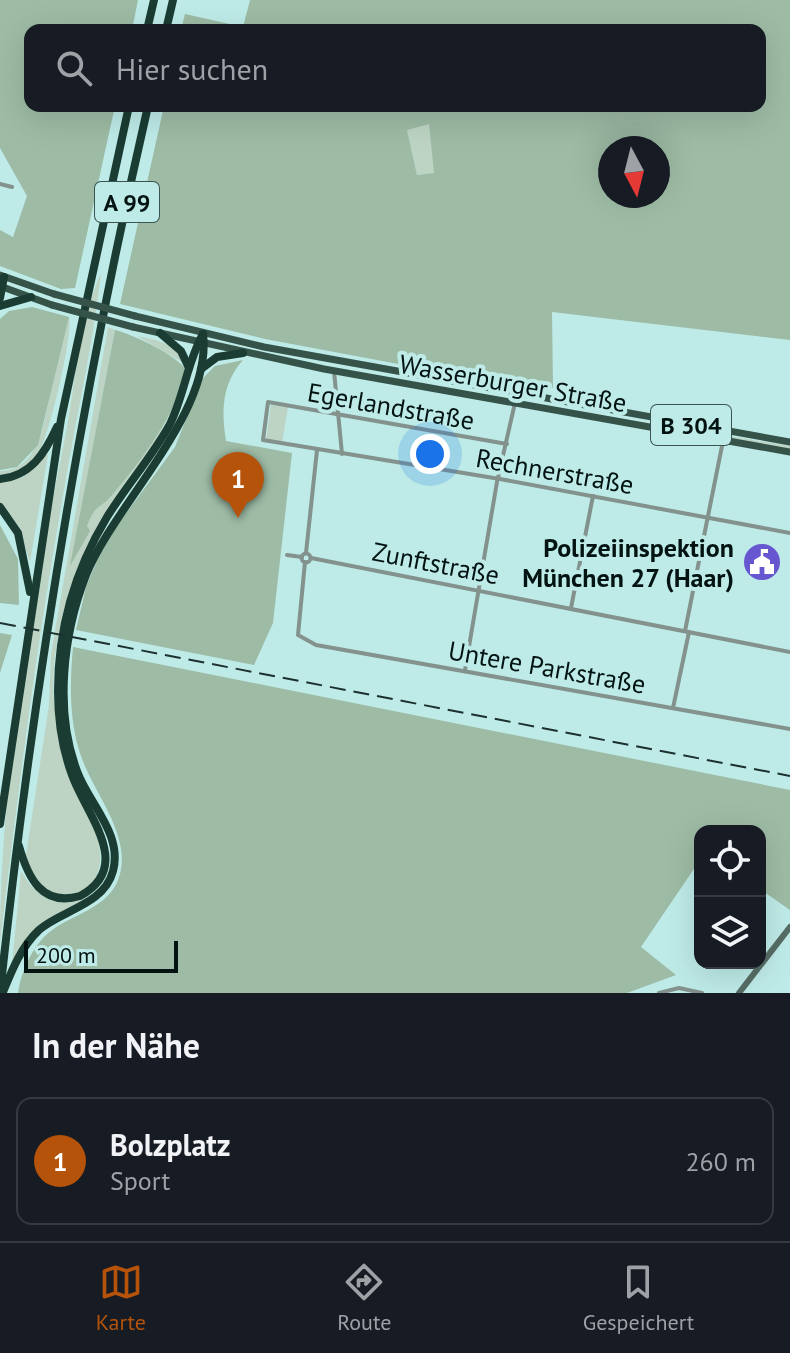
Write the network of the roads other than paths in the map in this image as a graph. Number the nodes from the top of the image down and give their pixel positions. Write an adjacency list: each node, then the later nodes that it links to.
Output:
1 (154, 0): 3 (highway)
2 (173, 0): 4 (highway)
3 (148, 24)
4 (167, 24)
5 (128, 112): 22 (highway, A 99)
6 (147, 112): 47 (highway, A 99)
7 (0, 184): 8 (street)
8 (12, 187)
9 (2, 281): 10 (main road, B 304); 11 (highway); 14 (main road, B 304, bridge)
10 (31, 297): 12 (highway); 13 (main road, B 304, bridge)
11 (0, 298)
12 (0, 306)
13 (160, 333): 15 (main road, B 304); 18 (highway)
14 (203, 334): 15 (highway); 19 (main road, Wasserburger Straße / B 304)
15 (201, 344): 16 (main road, B 304); 18 (highway)
16 (243, 353): 17 (main road, Wasserburger Straße / B 304); 18 (highway)
17 (334, 371): 20 (main road, Wasserburger Straße / B 304); 21 (street)
18 (194, 374): 47 (highway); 49 (highway)
19 (517, 394): 20 (street); 25 (main road, Wasserburger Straße / B 304)
20 (515, 404): 24 (main road, Wasserburger Straße / B 304); 26 (street)
21 (335, 415): 23 (street, Egerlandstraße); 26 (street, Egerlandstraße); 29 (street)
22 (61, 419): 30 (highway); 39 (highway, A 99)
23 (264, 441): 27 (street, Rechnerstraße)
24 (723, 441): 28 (main road, Wasserburger Straße / B 304); 34 (street)
25 (790, 442)
26 (507, 444): 31 (street)
27 (317, 450): 29 (street, Rechnerstraße); 37 (street)
28 (790, 452)
29 (342, 454): 31 (street, Rechnerstraße)
30 (0, 479)
31 (500, 479): 32 (street, Rechnerstraße); 38 (street)
32 (593, 496): 34 (street, Rechnerstraße); 40 (street)
33 (0, 507): 39 (highway, A 99)
34 (708, 516): 35 (street, Rechnerstraße); 41 (street)
35 (790, 533)
36 (287, 555): 37 (street, Zunftstraße)
37 (306, 558): 38 (street, Zunftstraße); 43 (street, Untere Parkstraße)
38 (478, 590): 40 (street, Zunftstraße); 43 (street)
39 (31, 605): 46 (highway, A 99)
40 (571, 608): 41 (street, Zunftstraße)
41 (687, 631): 42 (street, Zunftstraße); 44 (street)
42 (790, 652)
43 (465, 671): 44 (street, Untere Parkstraße)
44 (673, 708): 45 (street, Untere Parkstraße)
45 (790, 729)
46 (0, 824)
47 (18, 841): 49 (highway, A 99)
48 (790, 927): 52 (main road)
49 (1, 993)
50 (659, 993): 51 (street)
51 (702, 993)
52 (739, 993)

